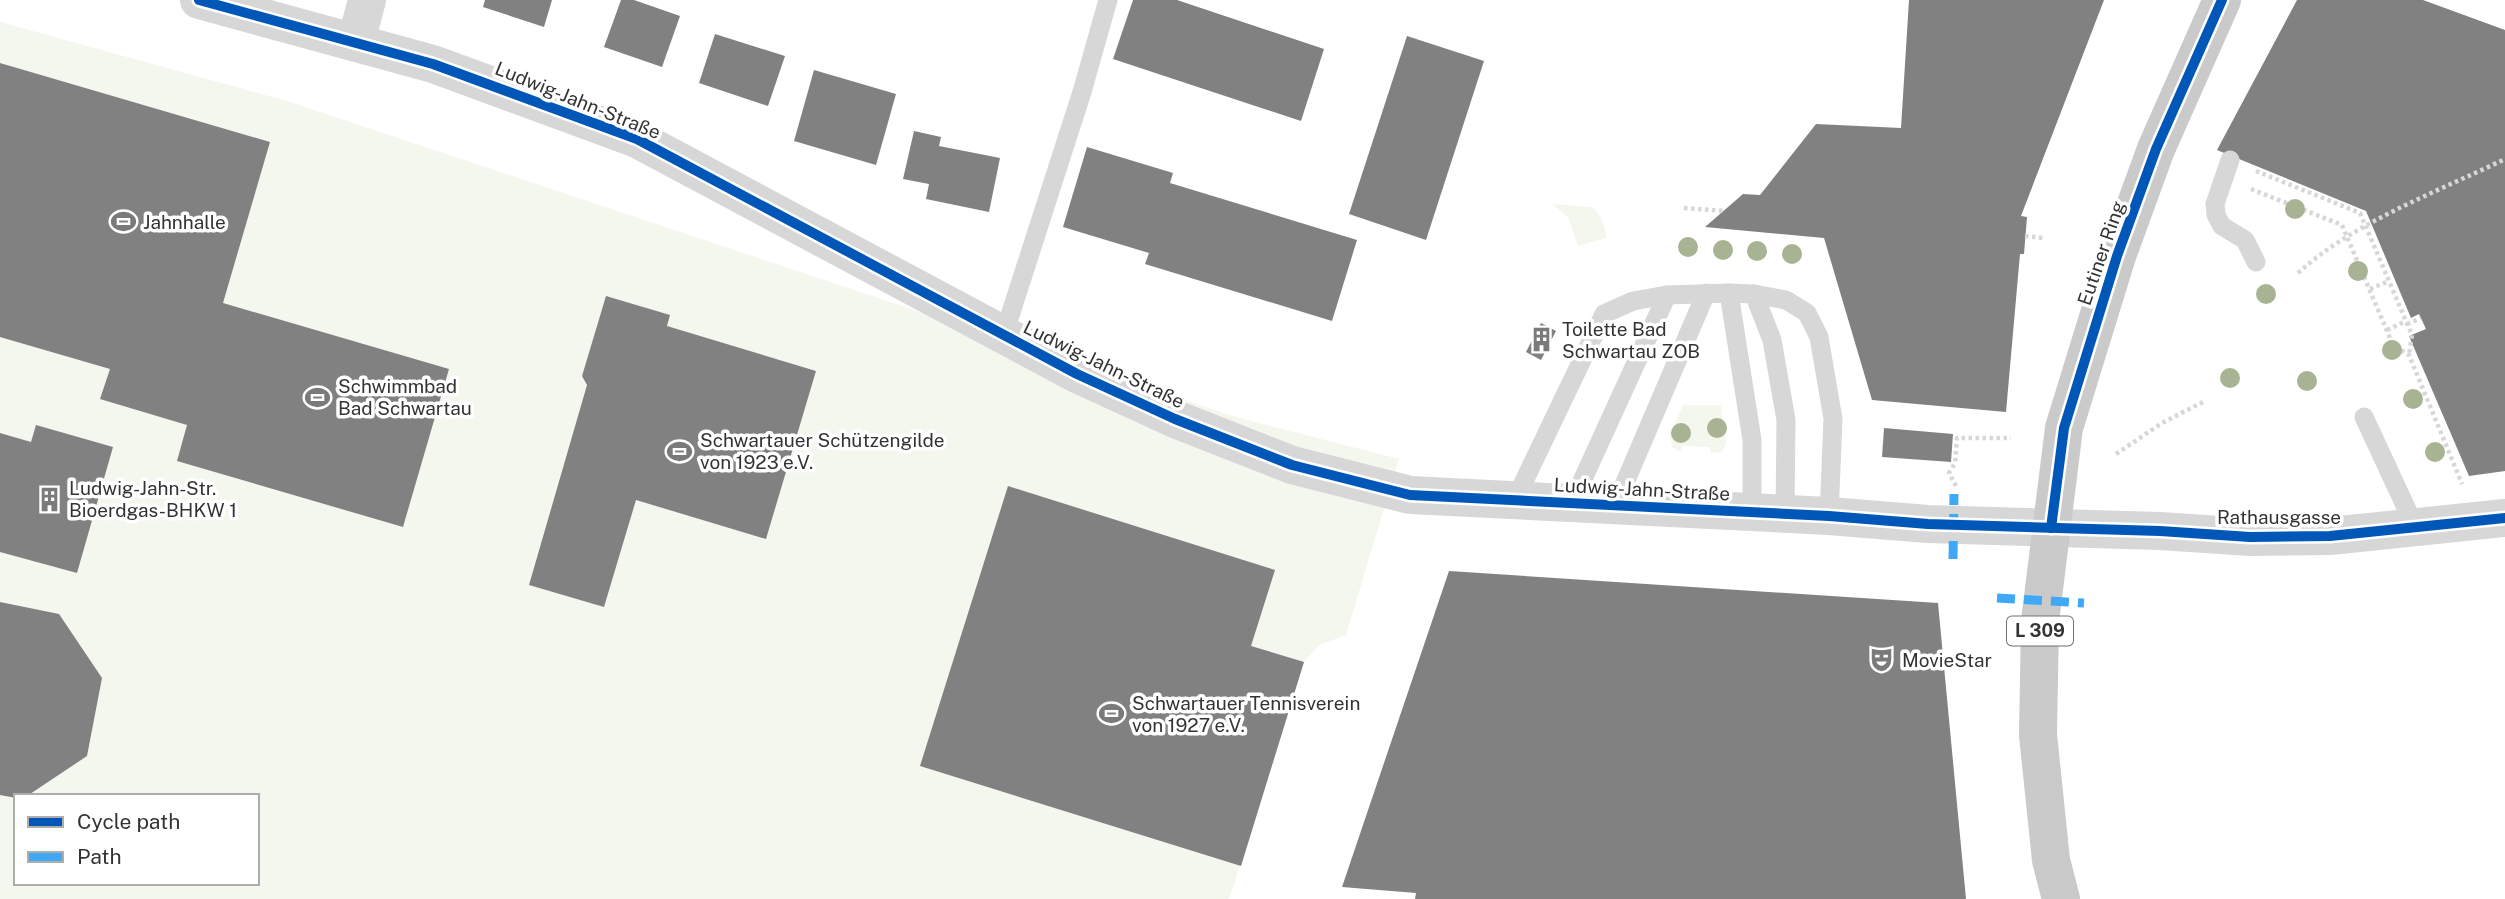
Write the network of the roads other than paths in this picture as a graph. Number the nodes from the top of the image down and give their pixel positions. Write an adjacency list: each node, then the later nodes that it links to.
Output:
1 (200, 0): 5 (street, Ludwig-Jahn-Straße)
2 (367, 0): 5 (street)
3 (1108, 0): 12 (lane)
4 (2222, 0): 20 (main road, Eutiner Ring / L 309)
5 (356, 42): 12 (street, Ludwig-Jahn-Straße)
6 (2229, 171): 7 (lane)
7 (2256, 262)
8 (1706, 293): 9 (lane); 11 (lane); 16 (lane)
9 (1729, 293): 10 (lane); 17 (lane)
10 (1754, 294): 17 (lane); 18 (lane)
11 (1667, 295): 14 (lane); 15 (lane)
12 (1004, 334): 14 (street, Ludwig-Jahn-Straße)
13 (2364, 417): 21 (lane)
14 (1515, 500): 15 (street, Ludwig-Jahn-Straße)
15 (1572, 503): 16 (street, Ludwig-Jahn-Straße)
16 (1615, 506): 17 (street, Ludwig-Jahn-Straße)
17 (1769, 514): 18 (street, Ludwig-Jahn-Straße)
18 (1829, 516): 20 (street, Ludwig-Jahn-Straße)
19 (2491, 520): 21 (street, Rathausgasse)
20 (2052, 528): 21 (street, Rathausgasse); 22 (main road, Eutiner Ring / L 309)
21 (2416, 529)
22 (2061, 899)

